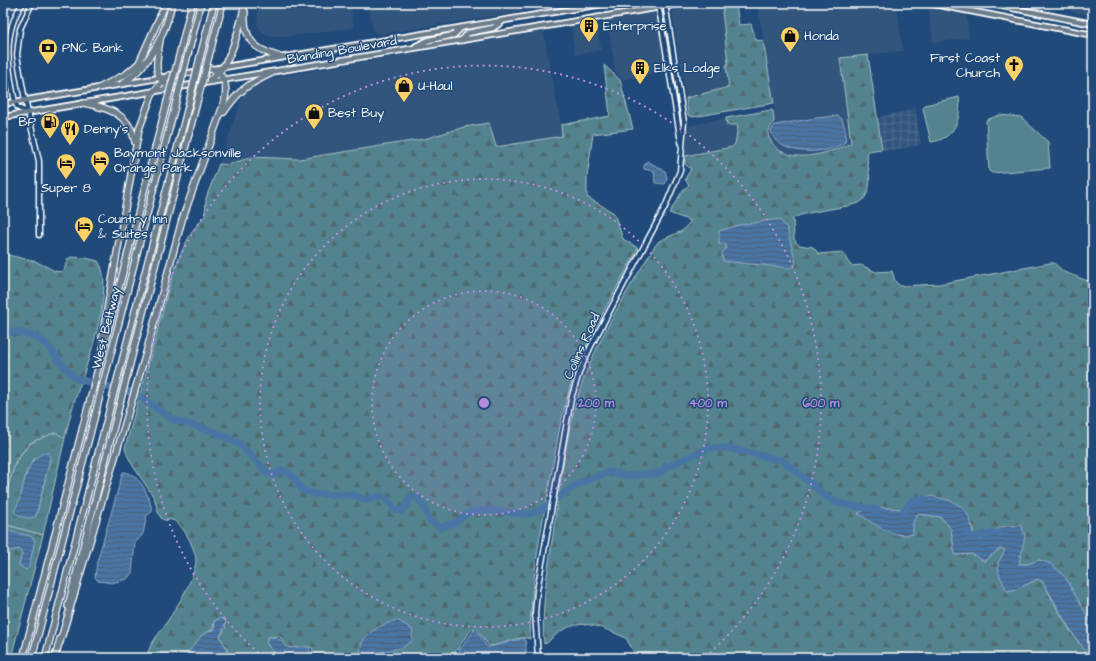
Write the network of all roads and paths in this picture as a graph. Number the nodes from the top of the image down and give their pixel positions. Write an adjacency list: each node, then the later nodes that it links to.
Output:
1 (23, 3): 25 (street)
2 (32, 3): 26 (street)
3 (166, 3): 38 (highway)
4 (172, 3): 21 (highway)
5 (192, 3): 51 (highway, bridge)
6 (201, 3): 54 (highway, West Beltway, bridge)
7 (214, 3): 55 (highway, West Beltway, bridge)
8 (223, 3): 52 (highway, bridge)
9 (245, 3): 27 (highway); 28 (highway)
10 (608, 3): 18 (main road, Blanding Boulevard)
11 (685, 3): 16 (main road, Blanding Boulevard)
12 (930, 3): 17 (main road)
13 (964, 3): 17 (main road)
14 (987, 3): 19 (main road)
15 (659, 5): 16 (main road, Blanding Boulevard); 23 (main road, Blanding Boulevard); 49 (street, Collins Road)
16 (665, 5): 49 (street, Collins Road)
17 (963, 10): 22 (main road)
18 (504, 20): 20 (main road, Blanding Boulevard); 23 (main road)
19 (1093, 24)
20 (461, 28): 24 (main road); 27 (main road, Blanding Boulevard)
21 (162, 32): 33 (highway); 36 (highway)
22 (1093, 35)
23 (462, 40): 24 (main road, Blanding Boulevard)
24 (411, 48): 31 (main road, Blanding Boulevard)
25 (8, 52): 26 (street); 42 (street)
26 (17, 52): 41 (street)
27 (280, 57): 28 (main road, Blanding Boulevard)
28 (223, 66): 29 (main road, Blanding Boulevard); 30 (highway)
29 (210, 68): 30 (highway); 32 (main road, Blanding Boulevard)
30 (219, 73): 34 (highway); 37 (highway)
31 (272, 73): 34 (main road, Blanding Boulevard); 47 (highway)
32 (169, 75): 33 (main road, Blanding Boulevard); 35 (highway)
33 (158, 77): 35 (highway); 36 (main road, Blanding Boulevard)
34 (224, 81): 37 (main road, Blanding Boulevard); 47 (highway)
35 (162, 82): 39 (highway); 40 (highway)
36 (123, 83): 38 (main road, Blanding Boulevard)
37 (194, 84): 39 (main road, Blanding Boulevard)
38 (99, 88): 41 (main road, Blanding Boulevard)
39 (171, 88): 40 (main road, Blanding Boulevard)
40 (153, 92): 43 (main road, Blanding Boulevard); 48 (highway)
41 (25, 100): 42 (main road, Blanding Boulevard); 45 (street)
42 (15, 102): 44 (main road, Blanding Boulevard); 45 (street)
43 (84, 103): 45 (main road, Blanding Boulevard); 48 (highway)
44 (3, 104)
45 (28, 112): 46 (main road, Blanding Boulevard); 50 (street)
46 (3, 116)
47 (220, 118): 52 (highway)
48 (135, 145): 51 (highway)
49 (683, 152): 57 (street, Collins Road)
50 (39, 235)
51 (95, 374): 53 (highway)
52 (60, 642): 56 (highway)
53 (23, 658)
54 (32, 658)
55 (45, 658)
56 (55, 658)
57 (538, 658)

